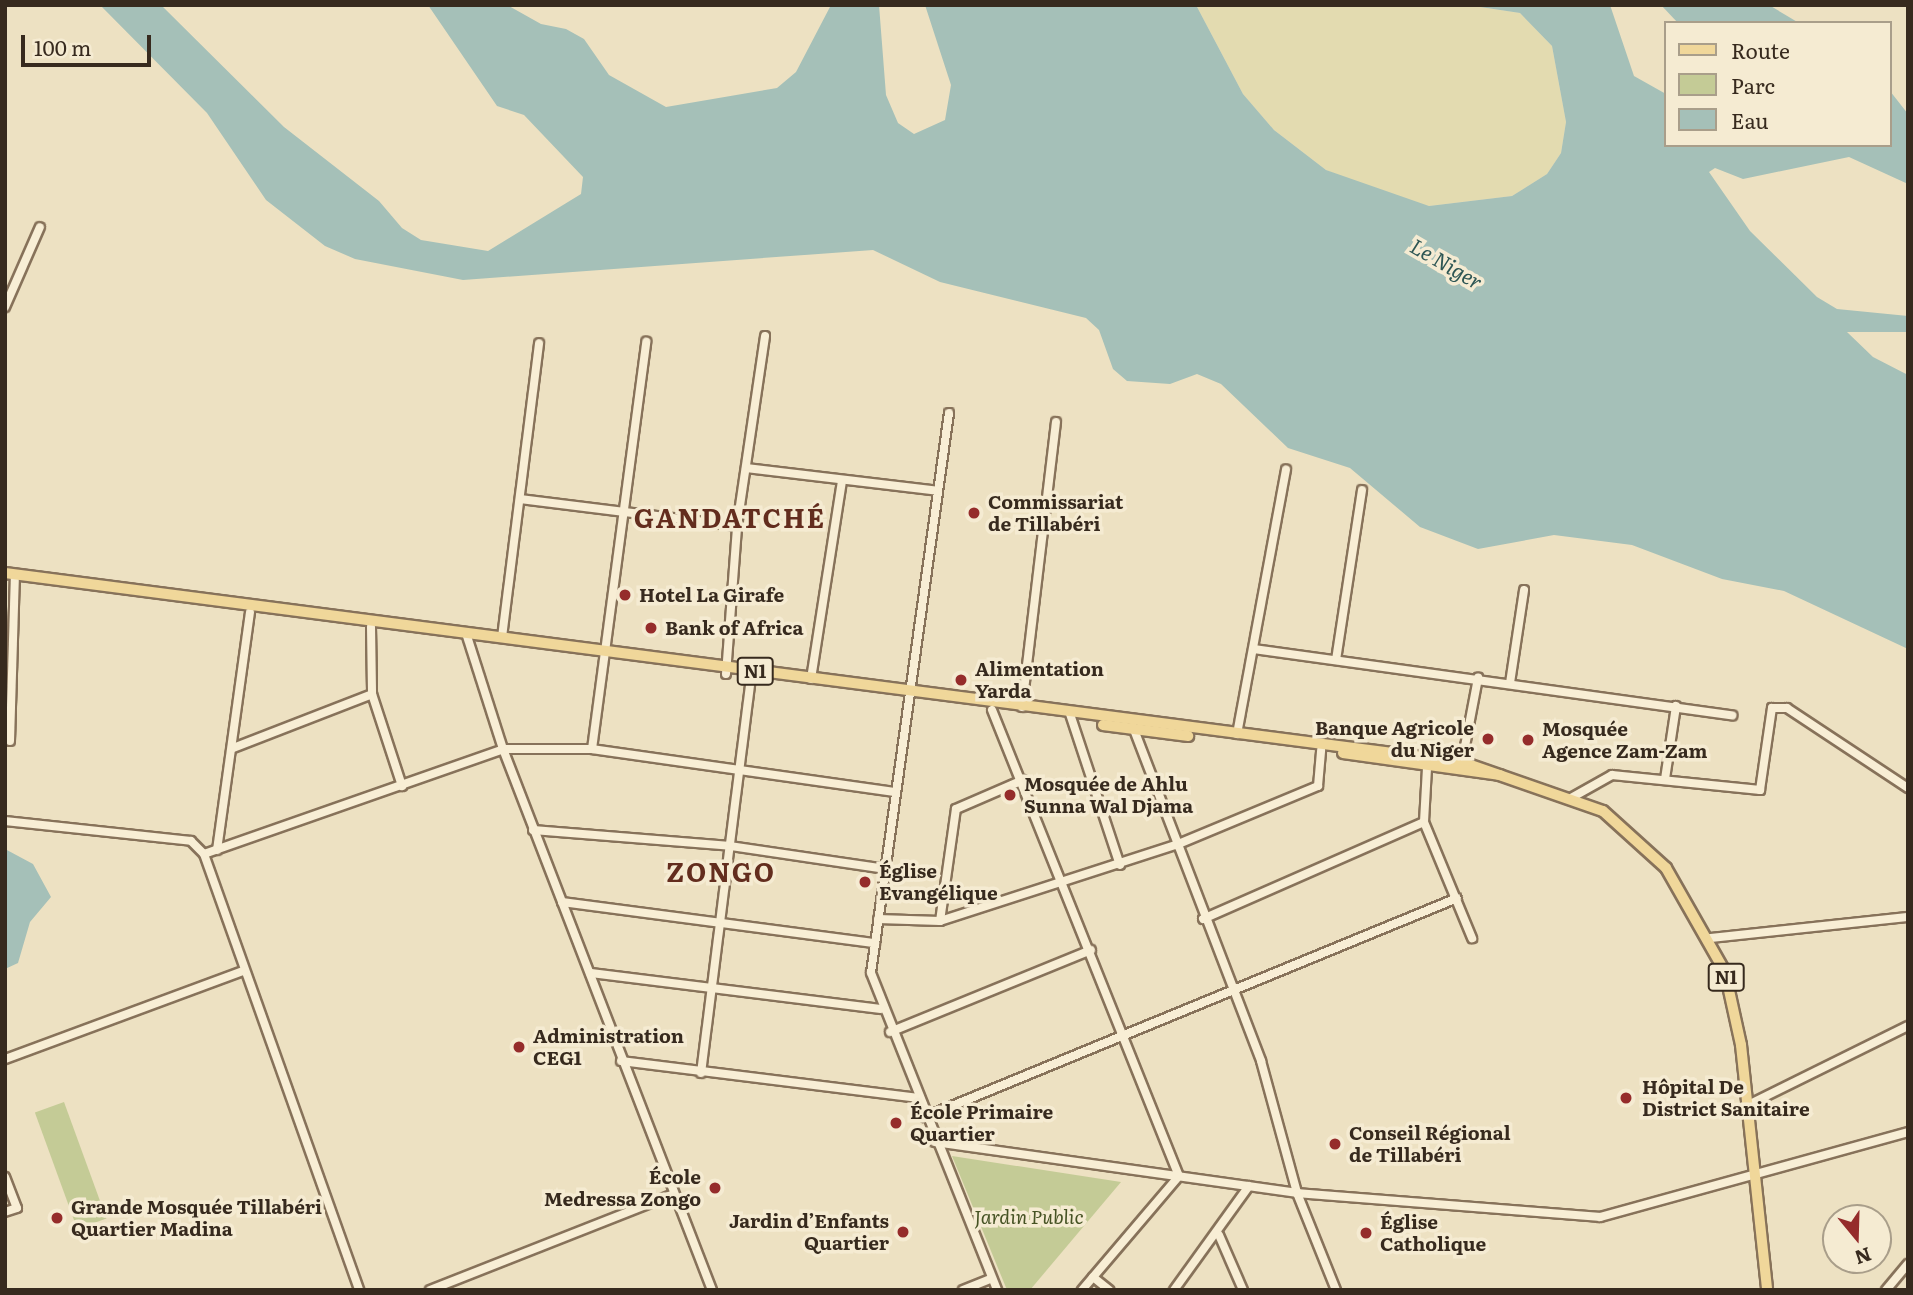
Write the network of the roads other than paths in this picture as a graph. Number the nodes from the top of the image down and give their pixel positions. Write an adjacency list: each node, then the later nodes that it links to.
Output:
1 (40, 227): 2 (street)
2 (5, 307)
3 (765, 336): 8 (street)
4 (646, 342): 14 (street)
5 (540, 343): 13 (street)
6 (949, 413): 12 (street)
7 (1056, 422): 33 (street)
8 (746, 468): 10 (street); 15 (street)
9 (1286, 468): 22 (street)
10 (842, 480): 12 (street); 28 (street)
11 (1362, 490): 24 (street)
12 (938, 491): 31 (street)
13 (520, 499): 14 (street); 21 (street)
14 (621, 511): 15 (street); 23 (street)
15 (737, 526): 25 (street)
16 (10, 577): 18 (main road, N1); 20 (main road, N1); 39 (street)
17 (1524, 590): 29 (street)
18 (250, 612): 19 (main road, N1); 40 (street)
19 (371, 627): 20 (main road, N1); 30 (street)
20 (466, 636): 21 (main road, N1); 23 (main road, N1); 42 (street)
21 (502, 637): 23 (main road, N1)
22 (1254, 649): 24 (street); 38 (street)
23 (608, 653): 25 (main road, N1); 41 (street)
24 (1336, 660): 27 (street)
25 (726, 671): 26 (main road, N1); 28 (main road, N1)
26 (751, 677): 31 (main road, N1); 46 (street)
27 (1478, 678): 29 (street); 44 (street)
28 (811, 679): 31 (main road, N1)
29 (1510, 683): 32 (street)
30 (372, 694): 40 (street); 50 (street)
31 (904, 696): 33 (main road, N1); 34 (main road, N1); 52 (street)
32 (1676, 706): 35 (street); 48 (street)
33 (1022, 707): 36 (main road, N1)
34 (992, 710): 36 (main road, N1); 49 (street)
35 (1732, 715)
36 (1070, 717): 37 (main road, N1); 61 (street)
37 (1133, 726): 38 (main road, N1); 43 (main road, N1); 57 (street)
38 (1237, 734): 44 (main road, N1)
39 (10, 741)
40 (233, 748): 59 (street)
41 (592, 749): 42 (street); 46 (street)
42 (503, 750): 50 (street); 56 (street)
43 (1321, 750): 45 (main road, N1); 57 (street)
44 (1462, 762): 47 (main road, N1)
45 (1427, 768): 47 (main road, N1); 55 (street)
46 (739, 770): 52 (street); 58 (street)
47 (1503, 775): 53 (main road, N1)
48 (1665, 779): 51 (street); 53 (street)
49 (1023, 780): 63 (street); 69 (street)
50 (402, 786): 59 (street)
51 (1908, 788)
52 (896, 792): 62 (street)
53 (1571, 798): 72 (main road, N1)
54 (5, 821): 60 (street)
55 (1424, 822): 64 (street); 68 (street)
56 (533, 830): 58 (street); 65 (street)
57 (1177, 845): 61 (street); 68 (street)
58 (730, 846): 62 (street); 70 (street)
59 (217, 850): 60 (street)
60 (204, 854): 75 (street)
61 (1120, 865): 63 (street)
62 (885, 869): 67 (street)
63 (1065, 884): 69 (street); 74 (street)
64 (1457, 898): 71 (street); 78 (street)
65 (562, 902): 70 (street); 76 (street)
66 (1908, 917): 72 (street)
67 (878, 919): 69 (street); 73 (street)
68 (1203, 919): 78 (street)
69 (940, 920)
70 (720, 923): 73 (street); 77 (street)
71 (1472, 938)
72 (1710, 938): 87 (main road, N1)
73 (875, 943): 79 (street)
74 (1091, 950): 81 (street); 82 (street)
75 (243, 971): 83 (street); 102 (street)
76 (590, 973): 77 (street); 84 (street)
77 (712, 989): 79 (street); 85 (street)
78 (1234, 990): 82 (street); 95 (street)
79 (881, 1009): 81 (street)
80 (1908, 1026): 87 (street)
81 (890, 1032): 86 (street)
82 (1125, 1035): 88 (street); 91 (street)
83 (5, 1059)
84 (621, 1061): 85 (street); 96 (street)
85 (701, 1073): 86 (street)
86 (917, 1098): 88 (street)
87 (1748, 1105): 92 (main road, N1)
88 (925, 1117): 90 (street)
89 (1908, 1132): 92 (street)
90 (935, 1142): 91 (street); 101 (street)
91 (1179, 1176): 94 (street); 100 (street)
92 (1753, 1176): 95 (street); 112 (main road, N1)
93 (5, 1177): 97 (street)
94 (1249, 1186): 95 (street); 98 (street)
95 (1297, 1193): 111 (street)
96 (671, 1195): 103 (street); 104 (street)
97 (5, 1212)
98 (1219, 1235): 109 (street); 110 (street)
99 (1908, 1264): 113 (street)
100 (1093, 1277): 107 (street); 108 (street)
101 (992, 1278): 105 (street); 106 (street)
102 (359, 1290)
103 (430, 1290)
104 (712, 1290)
105 (963, 1290)
106 (997, 1290)
107 (1082, 1290)
108 (1109, 1290)
109 (1174, 1290)
110 (1243, 1290)
111 (1336, 1290)
112 (1767, 1290)
113 (1886, 1290)

